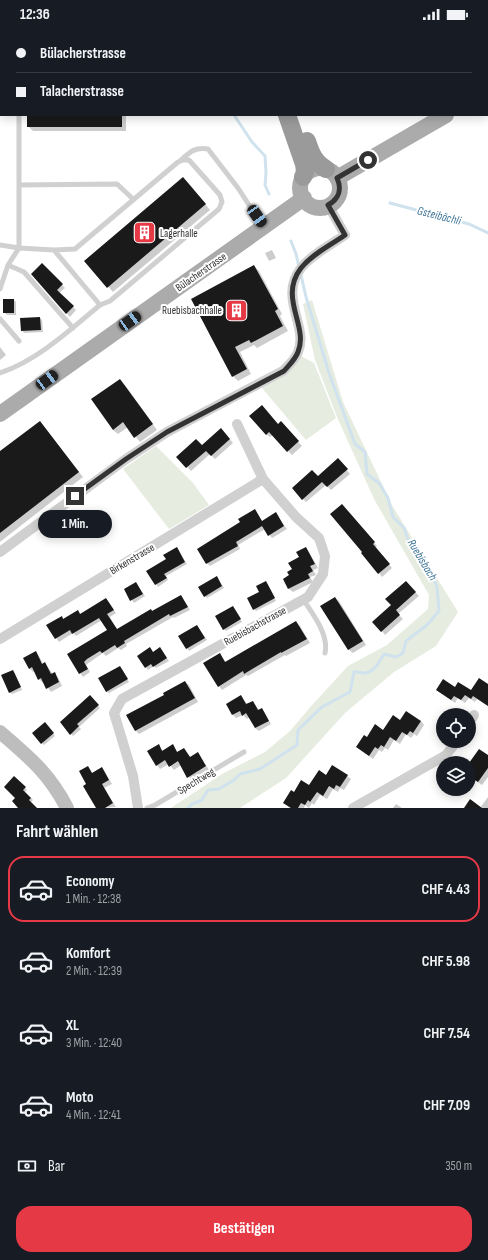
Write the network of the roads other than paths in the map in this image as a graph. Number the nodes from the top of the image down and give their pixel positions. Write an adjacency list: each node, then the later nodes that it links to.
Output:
1 (19, 116): 8 (lane)
2 (287, 116): 7 (highway)
3 (298, 116): 6 (highway)
4 (444, 116): 6 (main road)
5 (178, 162): 10 (lane); 12 (lane); 18 (lane)
6 (331, 173): 7 (main road); 11 (main road)
7 (303, 177): 9 (main road)
8 (19, 185): 10 (lane); 14 (lane)
9 (304, 198): 11 (main road); 12 (main road, Bülacherstrasse)
10 (133, 199): 15 (lane)
11 (328, 205): 26 (street)
12 (264, 227): 23 (main road, Bülacherstrasse)
13 (0, 245): 14 (lane)
14 (19, 248): 15 (lane); 16 (lane)
15 (54, 250): 18 (lane)
16 (8, 266): 17 (lane); 20 (lane)
17 (0, 289)
18 (100, 305): 20 (lane)
19 (0, 319): 21 (lane)
20 (73, 328): 22 (lane)
21 (19, 341)
22 (0, 373)
23 (0, 414)
24 (237, 424): 25 (street, Ruebisbachstrasse)
25 (264, 479): 27 (street, Ruebisbachstrasse); 28 (street, Birkenstrasse)
26 (0, 552)
27 (303, 599): 29 (lane); 36 (street, Ruebisbachstrasse)
28 (0, 639)
29 (325, 653)
30 (0, 732): 33 (main road)
31 (452, 748): 38 (street)
32 (244, 752): 37 (lane, Spechtweg)
33 (58, 792): 34 (main road); 35 (main road)
34 (58, 808)
35 (67, 808)
36 (138, 808)
37 (147, 808)
38 (353, 808)

